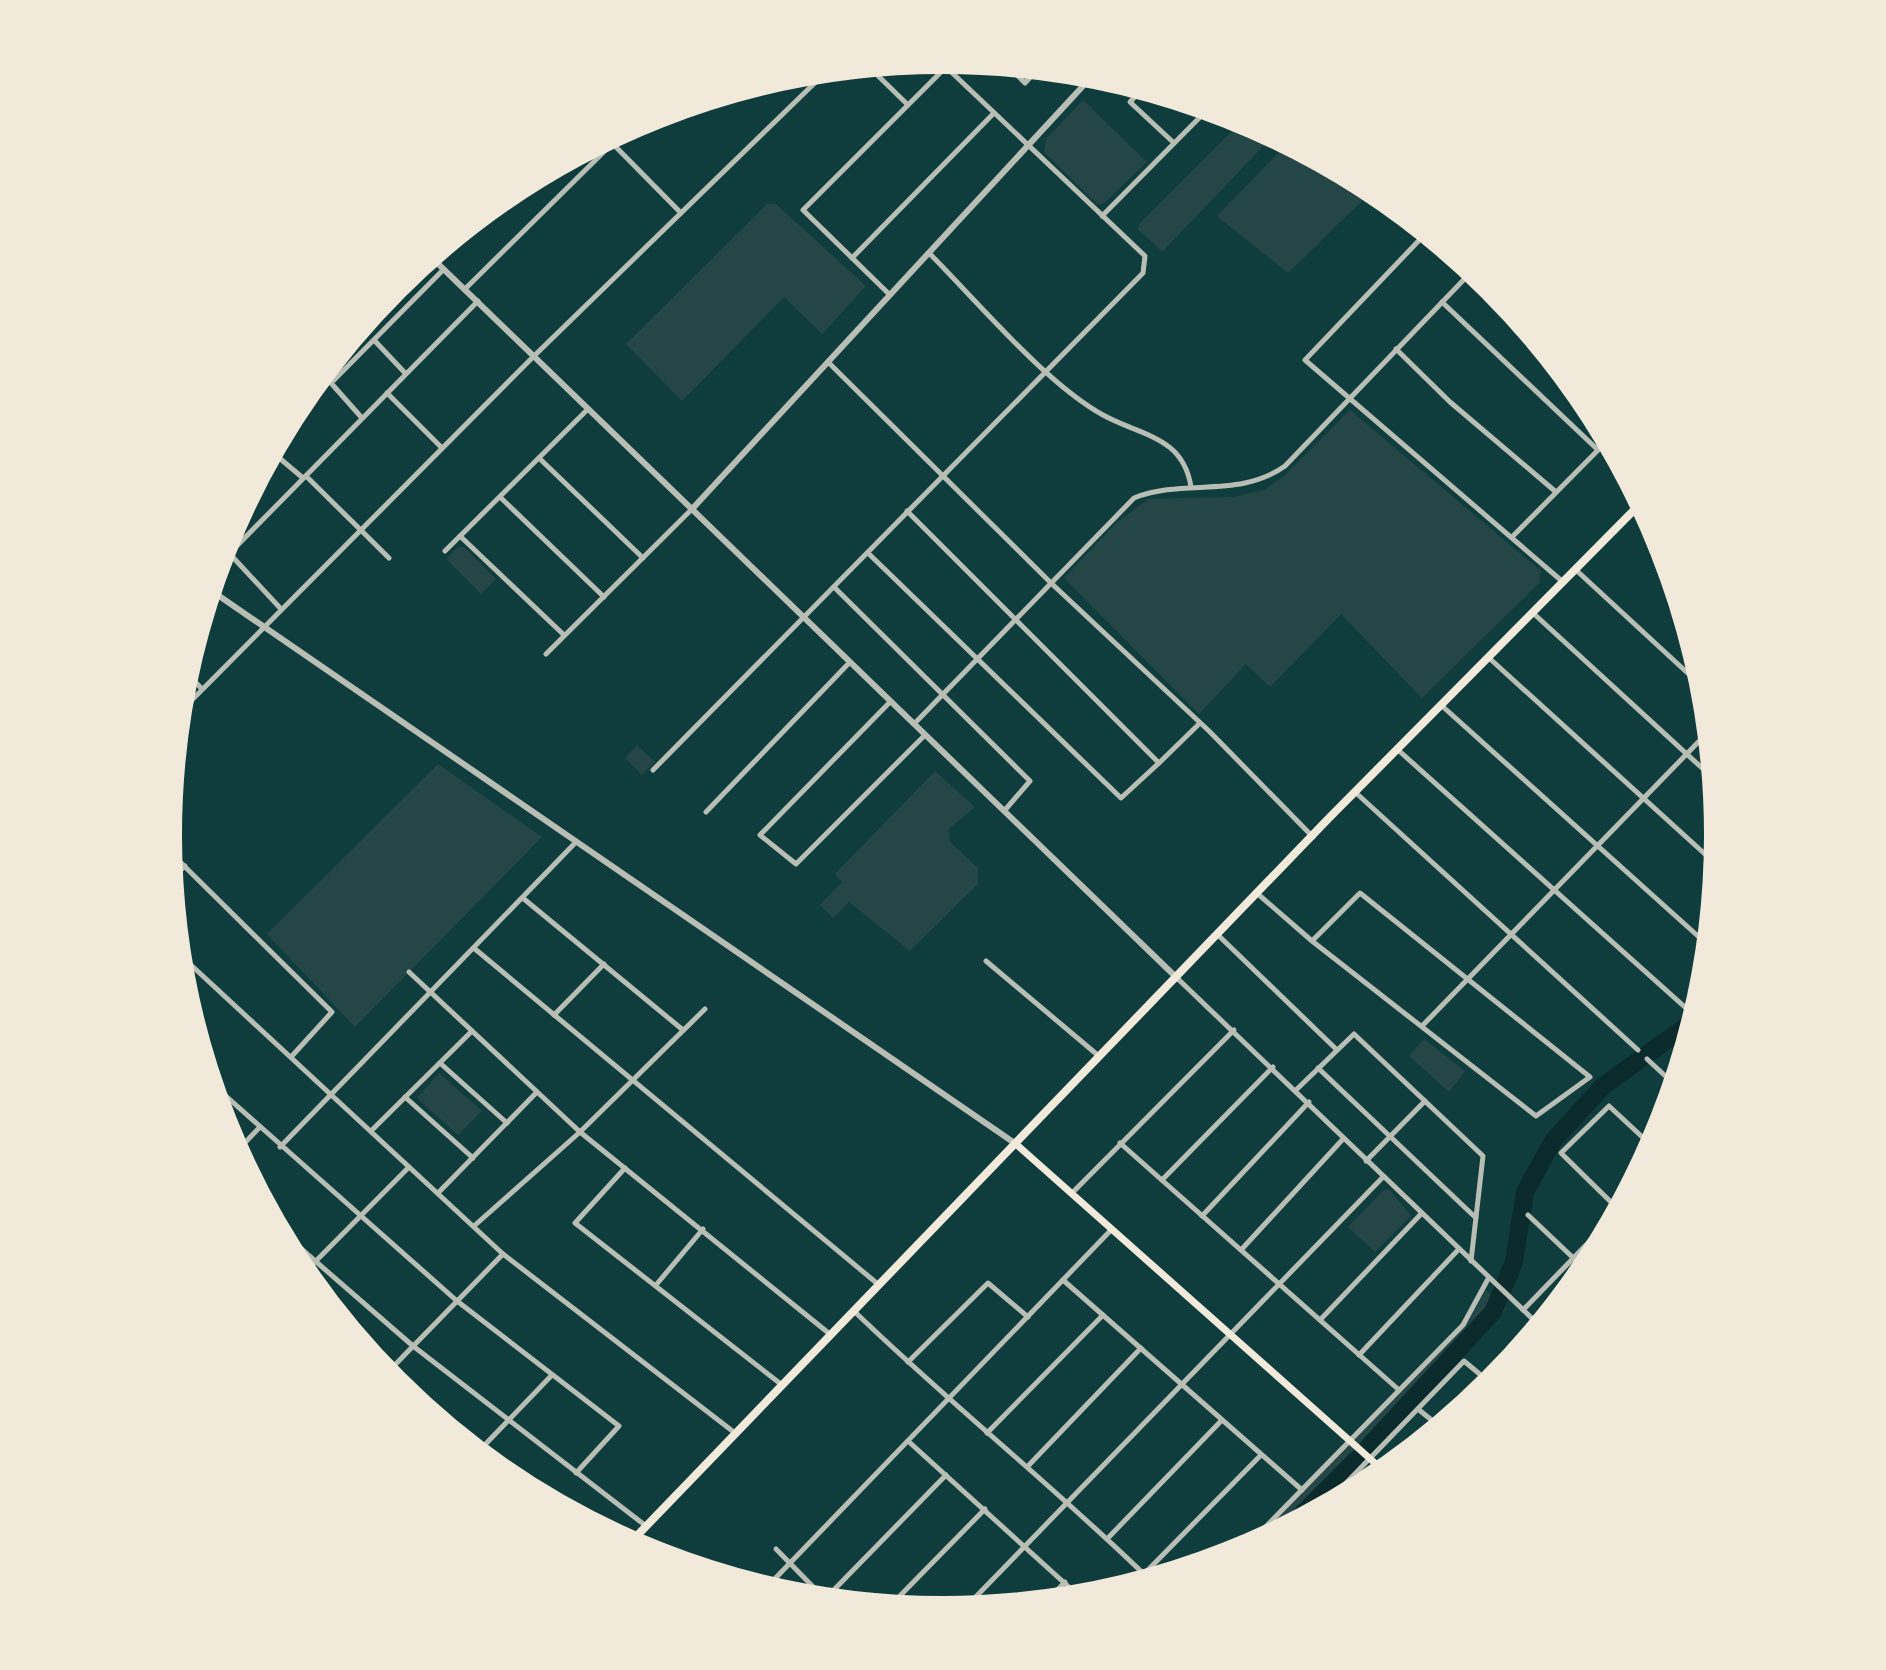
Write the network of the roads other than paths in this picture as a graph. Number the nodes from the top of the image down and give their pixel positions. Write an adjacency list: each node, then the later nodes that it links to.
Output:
1 (941, 72): 7 (street)
2 (952, 72): 8 (street)
3 (878, 76): 7 (street)
4 (813, 84): 14 (street)
5 (1083, 86): 11 (street)
6 (1135, 97): 10 (street)
7 (908, 105): 18 (street)
8 (994, 113): 11 (street); 18 (street)
9 (1200, 117): 10 (street)
10 (1174, 143): 15 (street)
11 (1028, 145): 15 (street); 17 (street)
12 (616, 147): 14 (street)
13 (606, 151): 22 (street)
14 (681, 213): 28 (street)
15 (1102, 216): 30 (street)
16 (1419, 240): 33 (street)
17 (929, 253): 23 (street); 30 (street)
18 (852, 258): 23 (street)
19 (438, 263): 20 (street)
20 (444, 269): 22 (street); 26 (street)
21 (1465, 278): 25 (street)
22 (465, 289): 24 (street)
23 (890, 295): 29 (street)
24 (478, 301): 28 (street); 31 (street)
25 (1442, 302): 27 (street); 38 (street)
26 (374, 340): 31 (street); 35 (street)
27 (1396, 349): 33 (street); 44 (street)
28 (534, 356): 34 (street); 36 (street)
29 (828, 362): 41 (street); 46 (street)
30 (1045, 370): 41 (street); 43 (street)
31 (406, 374): 32 (street)
32 (387, 393): 35 (street); 36 (street)
33 (1349, 397): 43 (street); 51 (street)
34 (589, 408): 40 (street); 46 (street)
35 (362, 418): 42 (street)
36 (442, 448): 49 (street)
37 (1600, 448): 38 (street)
38 (1598, 450): 44 (street)
39 (279, 458): 42 (street)
40 (539, 458): 45 (street); 57 (street)
41 (944, 474): 47 (street); 60 (street)
42 (304, 477): 49 (street); 52 (street)
43 (1191, 487): 60 (street)
44 (1556, 492): 51 (street)
45 (500, 497): 50 (street); 63 (street)
46 (693, 508): 57 (street); 66 (street)
47 (907, 511): 54 (street); 67 (street)
48 (1633, 511): 58 (main road)
49 (362, 528): 56 (street); 64 (street)
50 (460, 536): 53 (street); 69 (street)
51 (1512, 537): 59 (street)
52 (237, 544)
53 (445, 551)
54 (868, 553): 61 (street); 72 (street)
55 (233, 557): 64 (street)
56 (389, 558)
57 (643, 558): 63 (street)
58 (1575, 570): 59 (main road); 74 (street)
59 (1563, 582): 65 (main road)
60 (1051, 583): 67 (street); 81 (street)
61 (834, 587): 66 (street); 77 (street)
62 (218, 596): 68 (street)
63 (604, 597): 69 (street)
64 (281, 609): 68 (street)
65 (1533, 612): 71 (main road); 86 (street)
66 (804, 618): 73 (street); 89 (street)
67 (1014, 621): 72 (street); 87 (street)
68 (263, 627): 76 (street); 95 (street)
69 (564, 635): 70 (street)
70 (546, 654)
71 (1488, 657): 80 (main road); 91 (street)
72 (978, 658): 77 (street); 87 (street)
73 (850, 662): 79 (street); 93 (street)
74 (1688, 674)
75 (196, 682): 76 (street)
76 (202, 689): 78 (street)
77 (941, 695): 82 (street); 92 (street)
78 (193, 698)
79 (890, 702): 82 (street); 83 (street)
80 (1441, 705): 85 (main road); 96 (street)
81 (1200, 723): 87 (street); 94 (street)
82 (914, 724): 83 (street)
83 (925, 735): 92 (street)
84 (1700, 741): 86 (street)
85 (1397, 749): 90 (main road); 101 (street)
86 (1687, 754): 88 (street); 91 (street)
87 (1159, 763)
88 (1702, 768)
89 (653, 770)
90 (1355, 792): 94 (main road); 104 (street)
91 (1644, 799): 96 (street); 97 (street)
92 (1005, 810): 113 (street)
93 (706, 812)
94 (1313, 838): 102 (main road)
95 (576, 842): 103 (street); 149 (street)
96 (1598, 846): 101 (street); 106 (street)
97 (1705, 854)
98 (181, 862): 99 (street)
99 (185, 866): 100 (street); 125 (street)
100 (181, 869)
101 (1555, 890): 104 (street); 116 (street)
102 (1259, 895): 105 (main road); 107 (street)
103 (524, 899): 108 (street); 110 (street)
104 (1510, 934): 114 (street); 124 (street)
105 (1219, 936): 113 (main road); 123 (street)
106 (1699, 937)
107 (1312, 941): 114 (street); 119 (street)
108 (475, 949): 115 (street); 118 (street)
109 (986, 961): 126 (street)
110 (604, 964): 118 (street); 120 (street)
111 (192, 967): 125 (street)
112 (409, 972): 115 (street)
113 (1178, 979): 121 (street); 126 (main road)
114 (1467, 980): 119 (street); 119 (street)
115 (432, 993): 122 (street); 135 (street)
116 (1686, 1007)
117 (705, 1009): 120 (street)
118 (554, 1015): 132 (street)
119 (1423, 1025)
120 (683, 1030): 132 (street)
121 (1234, 1030): 129 (street); 148 (street)
122 (472, 1031): 128 (street); 134 (street)
123 (1337, 1050): 130 (street); 138 (street)
124 (1638, 1050)
125 (291, 1057): 135 (street)
126 (1100, 1057): 149 (main road)
127 (1647, 1059): 131 (street)
128 (440, 1063): 136 (street); 140 (street)
129 (1273, 1067): 133 (street); 156 (street)
130 (1318, 1068): 133 (street); 144 (street)
131 (1667, 1077)
132 (634, 1081): 143 (street); 182 (street)
133 (1296, 1090): 139 (street)
134 (537, 1092): 140 (street); 143 (street)
135 (332, 1095): 142 (street); 150 (street)
136 (405, 1097): 142 (street); 151 (street)
137 (227, 1098): 141 (street)
138 (1425, 1101): 144 (street); 164 (street)
139 (1309, 1102): 146 (street); 162 (street)
140 (507, 1123): 151 (street)
141 (259, 1128): 147 (street); 150 (street)
142 (371, 1131): 153 (street)
143 (580, 1132): 154 (street); 165 (street)
144 (1390, 1137): 152 (street); 164 (street)
145 (1643, 1138): 159 (street)
146 (1343, 1139): 152 (street); 170 (street)
147 (245, 1142)
148 (1120, 1143): 156 (street); 157 (street)
149 (1016, 1144): 157 (main road); 182 (main road)
150 (280, 1147): 163 (street)
151 (473, 1158): 158 (street)
152 (1366, 1161): 155 (street)
153 (409, 1167): 158 (street); 163 (street)
154 (625, 1168): 167 (street); 181 (street)
155 (1383, 1177): 160 (street); 180 (street)
156 (1162, 1180): 162 (street)
157 (1073, 1192): 166 (main road)
158 (438, 1193): 165 (street)
159 (1611, 1203)
160 (1421, 1214): 171 (street); 189 (street)
161 (1528, 1215): 173 (street)
162 (1202, 1216): 170 (street)
163 (361, 1217): 174 (street); 183 (street)
164 (1476, 1219): 175 (street)
165 (474, 1226): 172 (street)
166 (1113, 1228): 178 (street); 191 (main road)
167 (703, 1229): 181 (street); 190 (street)
168 (1587, 1244): 173 (street)
169 (304, 1250): 174 (street)
170 (1241, 1250): 180 (street)
171 (1458, 1250): 175 (street); 194 (street)
172 (503, 1254): 183 (street); 208 (street)
173 (1573, 1258): 176 (street); 184 (street)
174 (316, 1261): 177 (street); 192 (street)
175 (1471, 1261): 179 (street)
176 (1576, 1261)
177 (313, 1264)
178 (1063, 1280): 186 (street); 187 (street)
179 (1491, 1281): 184 (street); 201 (street)
180 (1279, 1283): 189 (street); 191 (street)
181 (656, 1285): 200 (street)
182 (880, 1285): 185 (main road)
183 (457, 1301): 192 (street); 197 (street)
184 (1523, 1310): 188 (street)
185 (854, 1311): 190 (main road); 195 (street)
186 (1103, 1315): 193 (street); 207 (street)
187 (1028, 1317): 195 (street); 202 (street)
188 (1532, 1319)
189 (1320, 1320): 194 (street)
190 (832, 1335): 200 (main road)
191 (1230, 1336): 199 (street); 210 (main road)
192 (413, 1346): 196 (street); 204 (street)
193 (1141, 1348): 199 (street); 215 (street)
194 (1359, 1355): 201 (street)
195 (908, 1362): 202 (street)
196 (394, 1365)
197 (552, 1376): 204 (street); 216 (street)
198 (1482, 1376): 203 (street)
199 (1182, 1385): 205 (street); 220 (street)
200 (783, 1386): 208 (main road)
201 (1399, 1390): 210 (street)
202 (949, 1399): 207 (street); 209 (street)
203 (1418, 1409): 206 (street); 213 (street)
204 (508, 1419): 211 (street); 216 (street)
205 (1222, 1420): 212 (street); 225 (street)
206 (1432, 1420)
207 (987, 1433): 215 (street)
208 (736, 1434): 223 (main road)
209 (908, 1441): 217 (street); 228 (street)
210 (1349, 1441): 213 (main road); 219 (street)
211 (485, 1444)
212 (1261, 1455): 219 (street); 229 (street)
213 (1370, 1459): 214 (main road); 218 (street)
214 (1375, 1463)
215 (1028, 1466): 220 (street)
216 (576, 1473): 223 (street)
217 (946, 1475): 221 (street); 236 (street)
218 (1350, 1479)
219 (1302, 1490): 222 (street)
220 (1069, 1501): 225 (street); 226 (street)
221 (985, 1509): 226 (street); 237 (street)
222 (1268, 1525)
223 (646, 1526): 224 (main road)
224 (638, 1534)
225 (1107, 1539): 230 (street)
226 (1026, 1545): 232 (street); 238 (street)
227 (776, 1549): 228 (street)
228 (790, 1563): 231 (street); 233 (street)
229 (1148, 1570)
230 (1141, 1572)
231 (775, 1579)
232 (1065, 1582): 234 (street); 235 (street)
233 (812, 1586)
234 (1070, 1587)
235 (1059, 1588)
236 (835, 1590)
237 (900, 1596)
238 (976, 1597)

